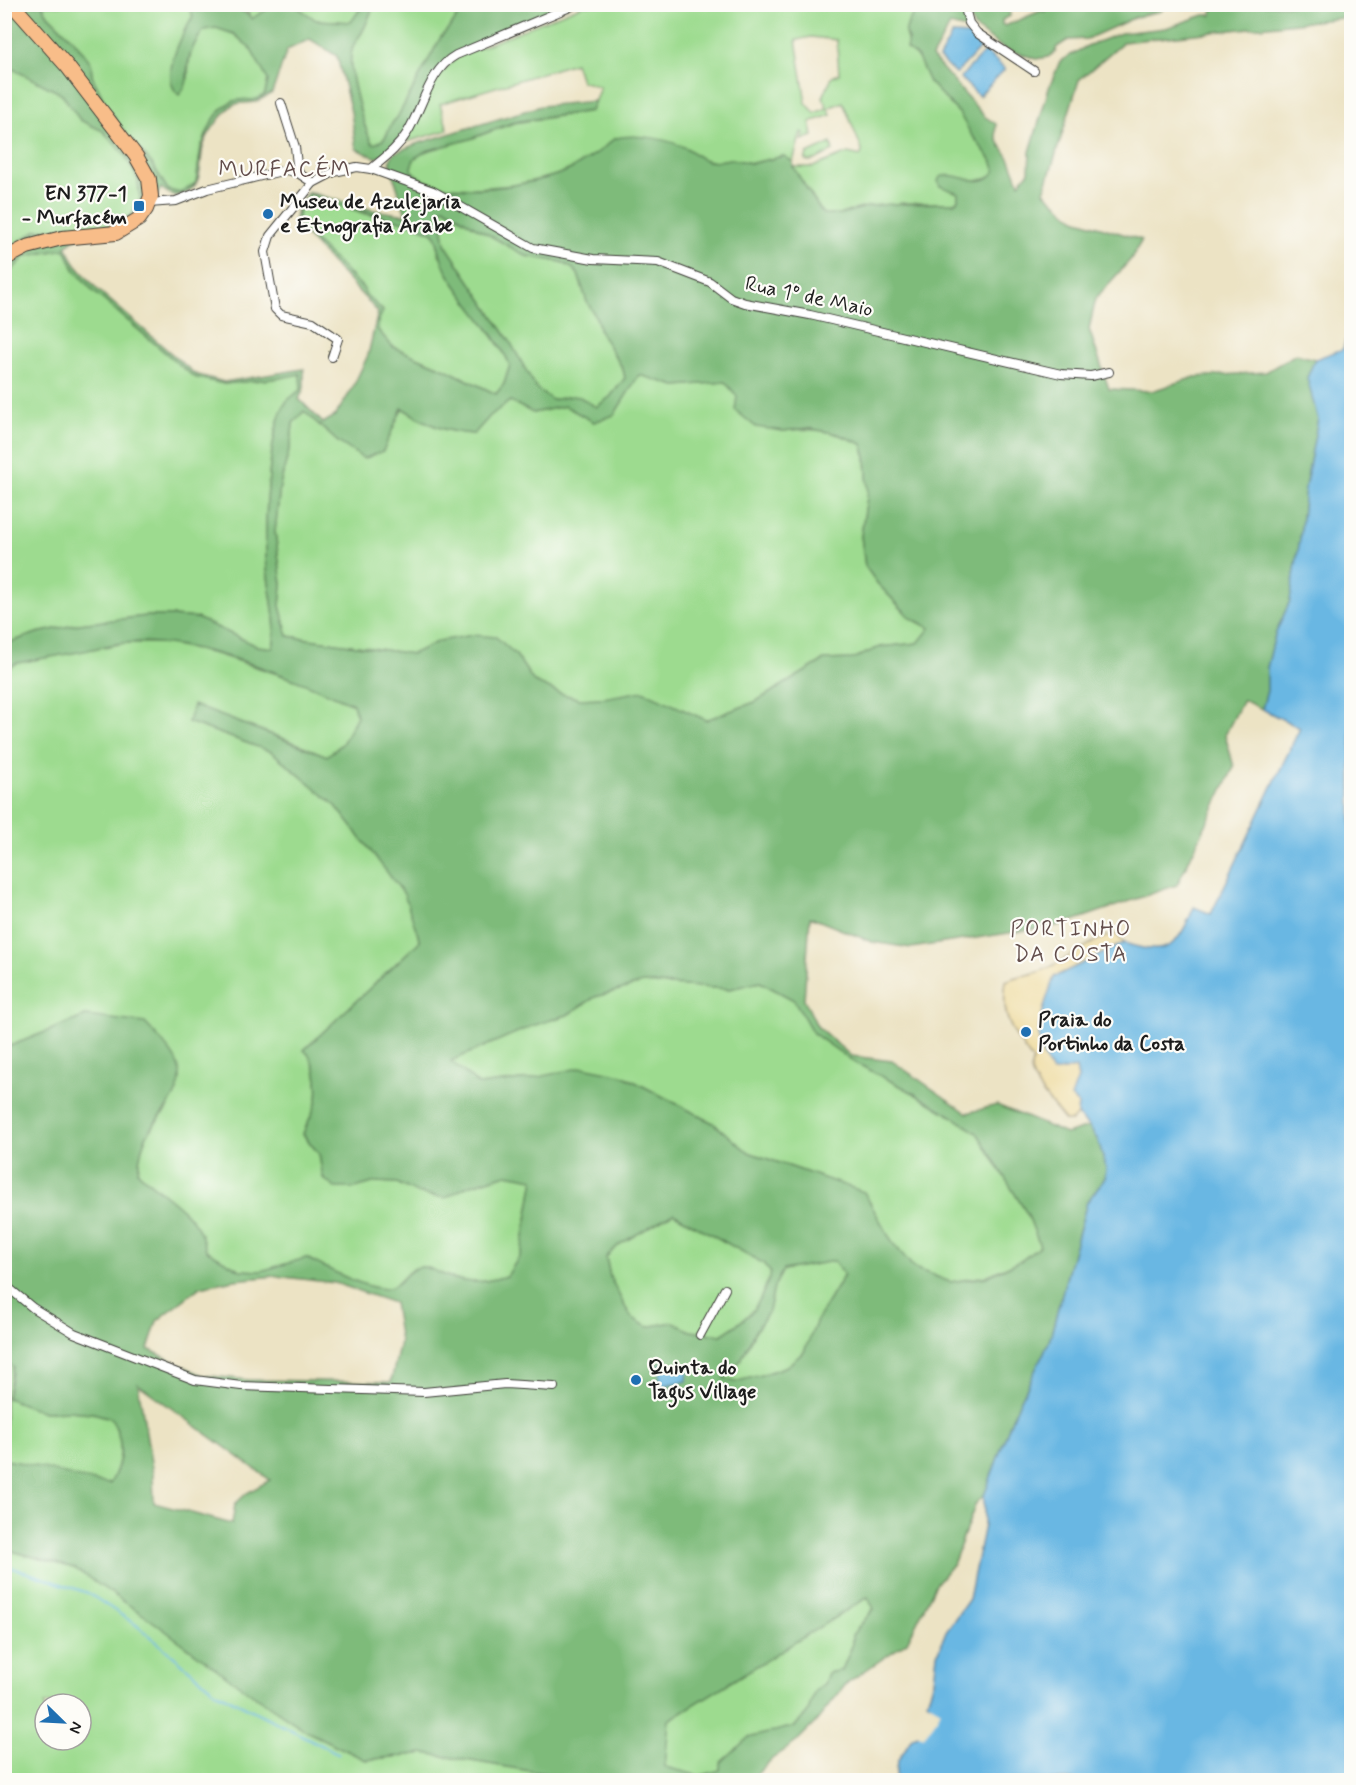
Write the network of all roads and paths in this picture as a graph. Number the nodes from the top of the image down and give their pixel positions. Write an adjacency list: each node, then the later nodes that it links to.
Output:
1 (12, 4): 9 (main road)
2 (577, 4): 6 (street)
3 (964, 4): 4 (street)
4 (1035, 71)
5 (281, 103): 7 (street)
6 (371, 169): 8 (street, Rua 1º de Maio); 12 (street, Rua 1º de Maio)
7 (298, 173): 8 (street); 9 (street)
8 (313, 183): 11 (street)
9 (149, 203): 10 (main road)
10 (4, 259)
11 (332, 357)
12 (1109, 372)
13 (4, 1284): 16 (street)
14 (725, 1289): 15 (street)
15 (700, 1335)
16 (554, 1388)

